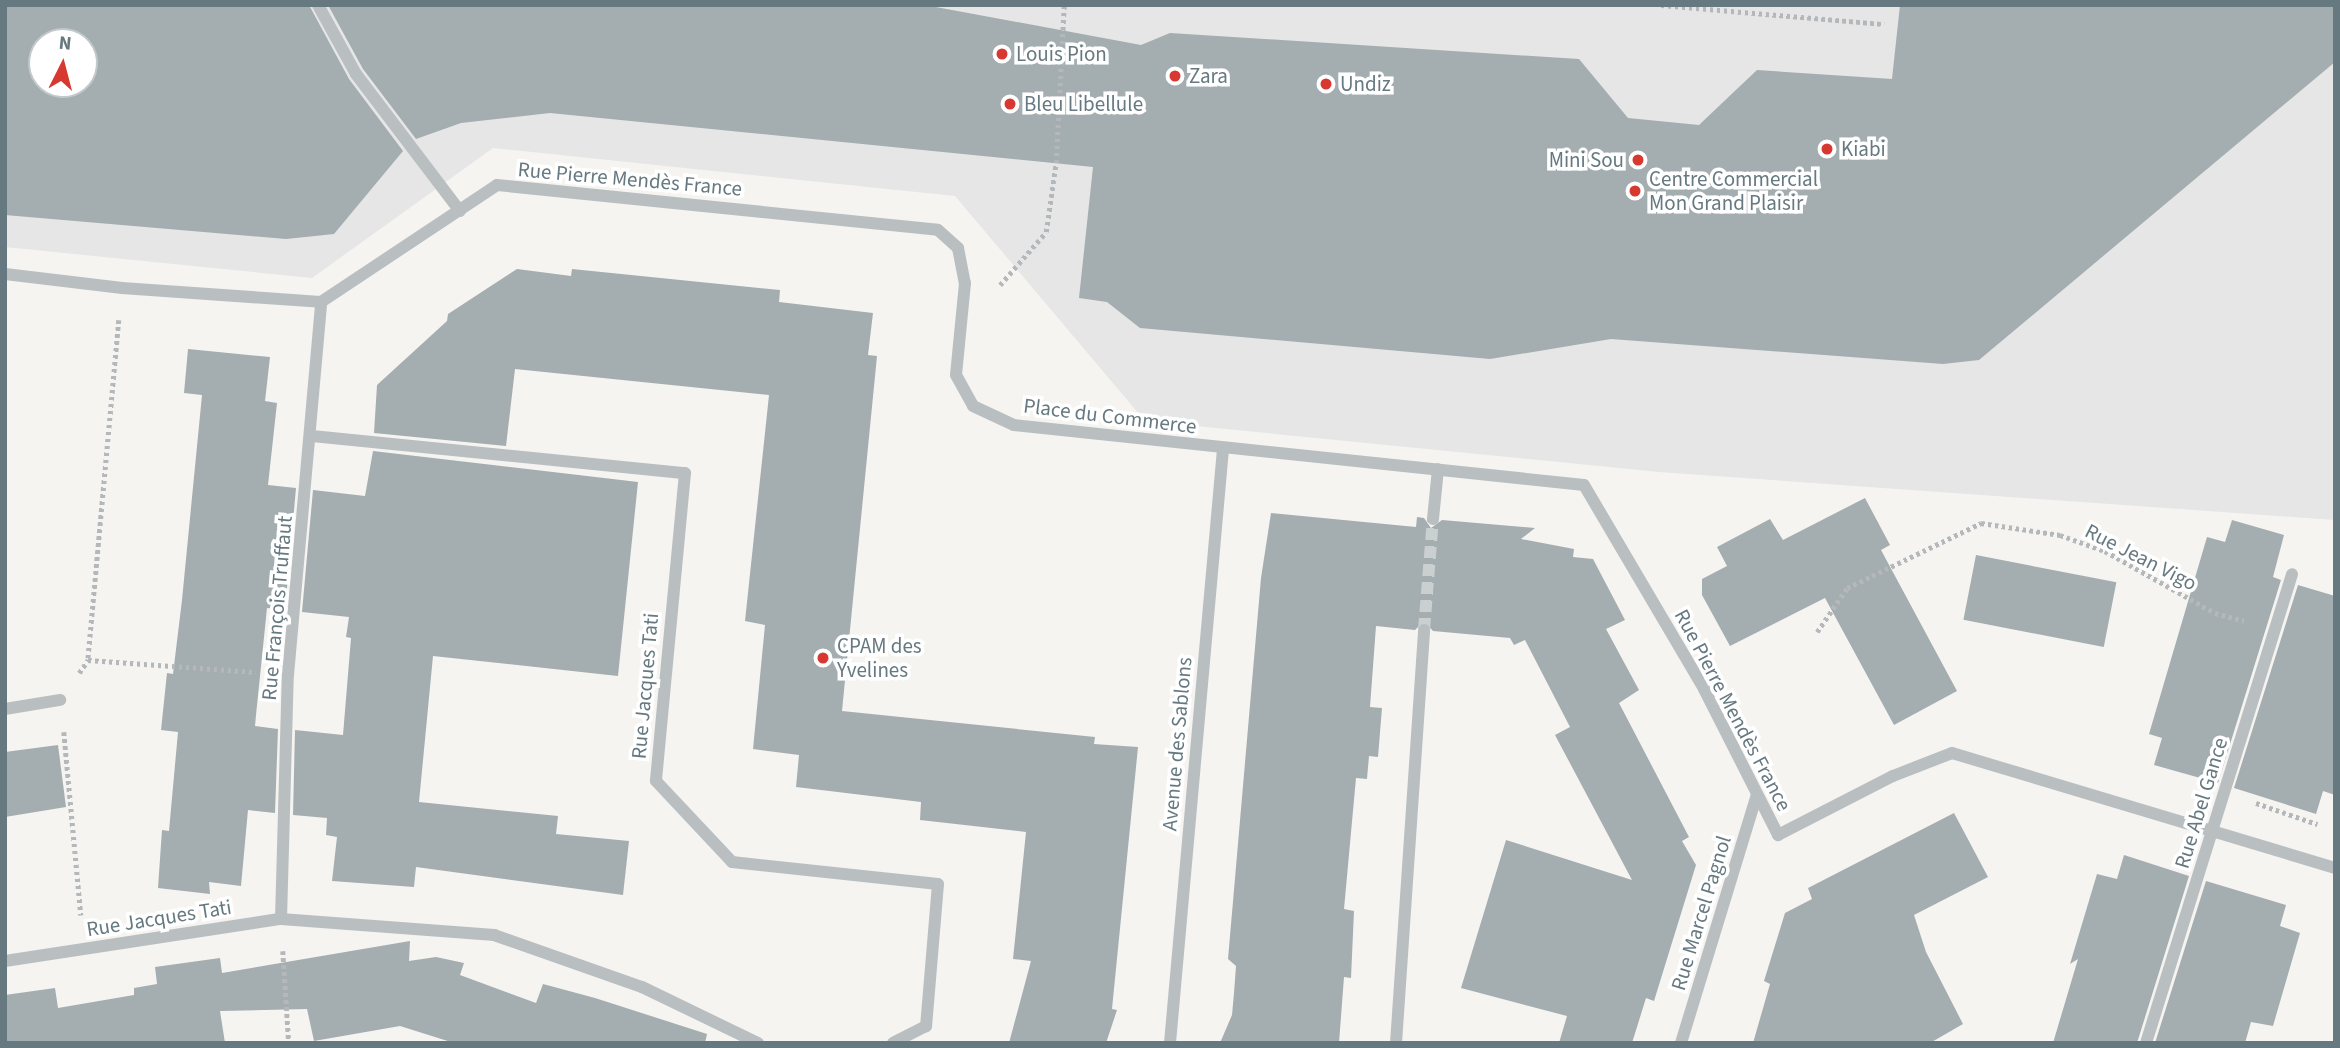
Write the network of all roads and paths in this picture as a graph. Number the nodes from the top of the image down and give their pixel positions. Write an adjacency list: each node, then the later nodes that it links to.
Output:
1 (318, 5): 5 (street)
2 (1064, 5): 10 (path)
3 (1661, 5): 4 (path)
4 (1884, 24)
5 (460, 211): 6 (street, Rue Pierre Mendès France); 9 (street, Rue Pierre Mendès France)
6 (825, 216): 10 (street, Place du Commerce)
7 (5, 274): 8 (street)
8 (122, 288): 9 (street); 20 (path)
9 (321, 302): 11 (street, Rue François Truffaut)
10 (961, 331): 12 (street, Place du Commerce)
11 (312, 436): 21 (street, Rue François Truffaut); 34 (street, Rue Jacques Tati)
12 (1223, 449): 13 (street, Place du Commerce); 35 (street, Avenue des Sablons)
13 (1257, 449): 14 (street, Rue Pierre Mendès France)
14 (1438, 469): 15 (street); 25 (street, Rue Pierre Mendès France)
15 (1433, 519)
16 (2292, 575): 17 (street, Rue Abel Gance)
17 (2276, 629): 19 (path, Rue Jean Vigo); 24 (street, Rue Abel Gance)
18 (1424, 630): 36 (street)
19 (1817, 632)
20 (88, 660): 21 (path); 22 (path)
21 (288, 675): 29 (street, Rue François Truffaut)
22 (60, 700): 23 (street); 30 (path)
23 (5, 709)
24 (2224, 793): 26 (path); 27 (street, Rue Abel Gance)
25 (1757, 794): 27 (street, Rue Pierre Mendès France); 37 (street, Rue Marcel Pagnol)
26 (2322, 826)
27 (2212, 830): 28 (street, Rue Pierre Mendès France); 38 (street, Rue Abel Gance)
28 (2335, 868)
29 (281, 919): 30 (street, Rue Jacques Tati); 32 (path); 33 (street, Rue Jacques Tati)
30 (85, 949): 31 (street, Rue Jacques Tati)
31 (5, 961)
32 (289, 1043)
33 (758, 1043)
34 (893, 1043)
35 (1170, 1043)
36 (1396, 1043)
37 (1681, 1043)
38 (2146, 1043)

